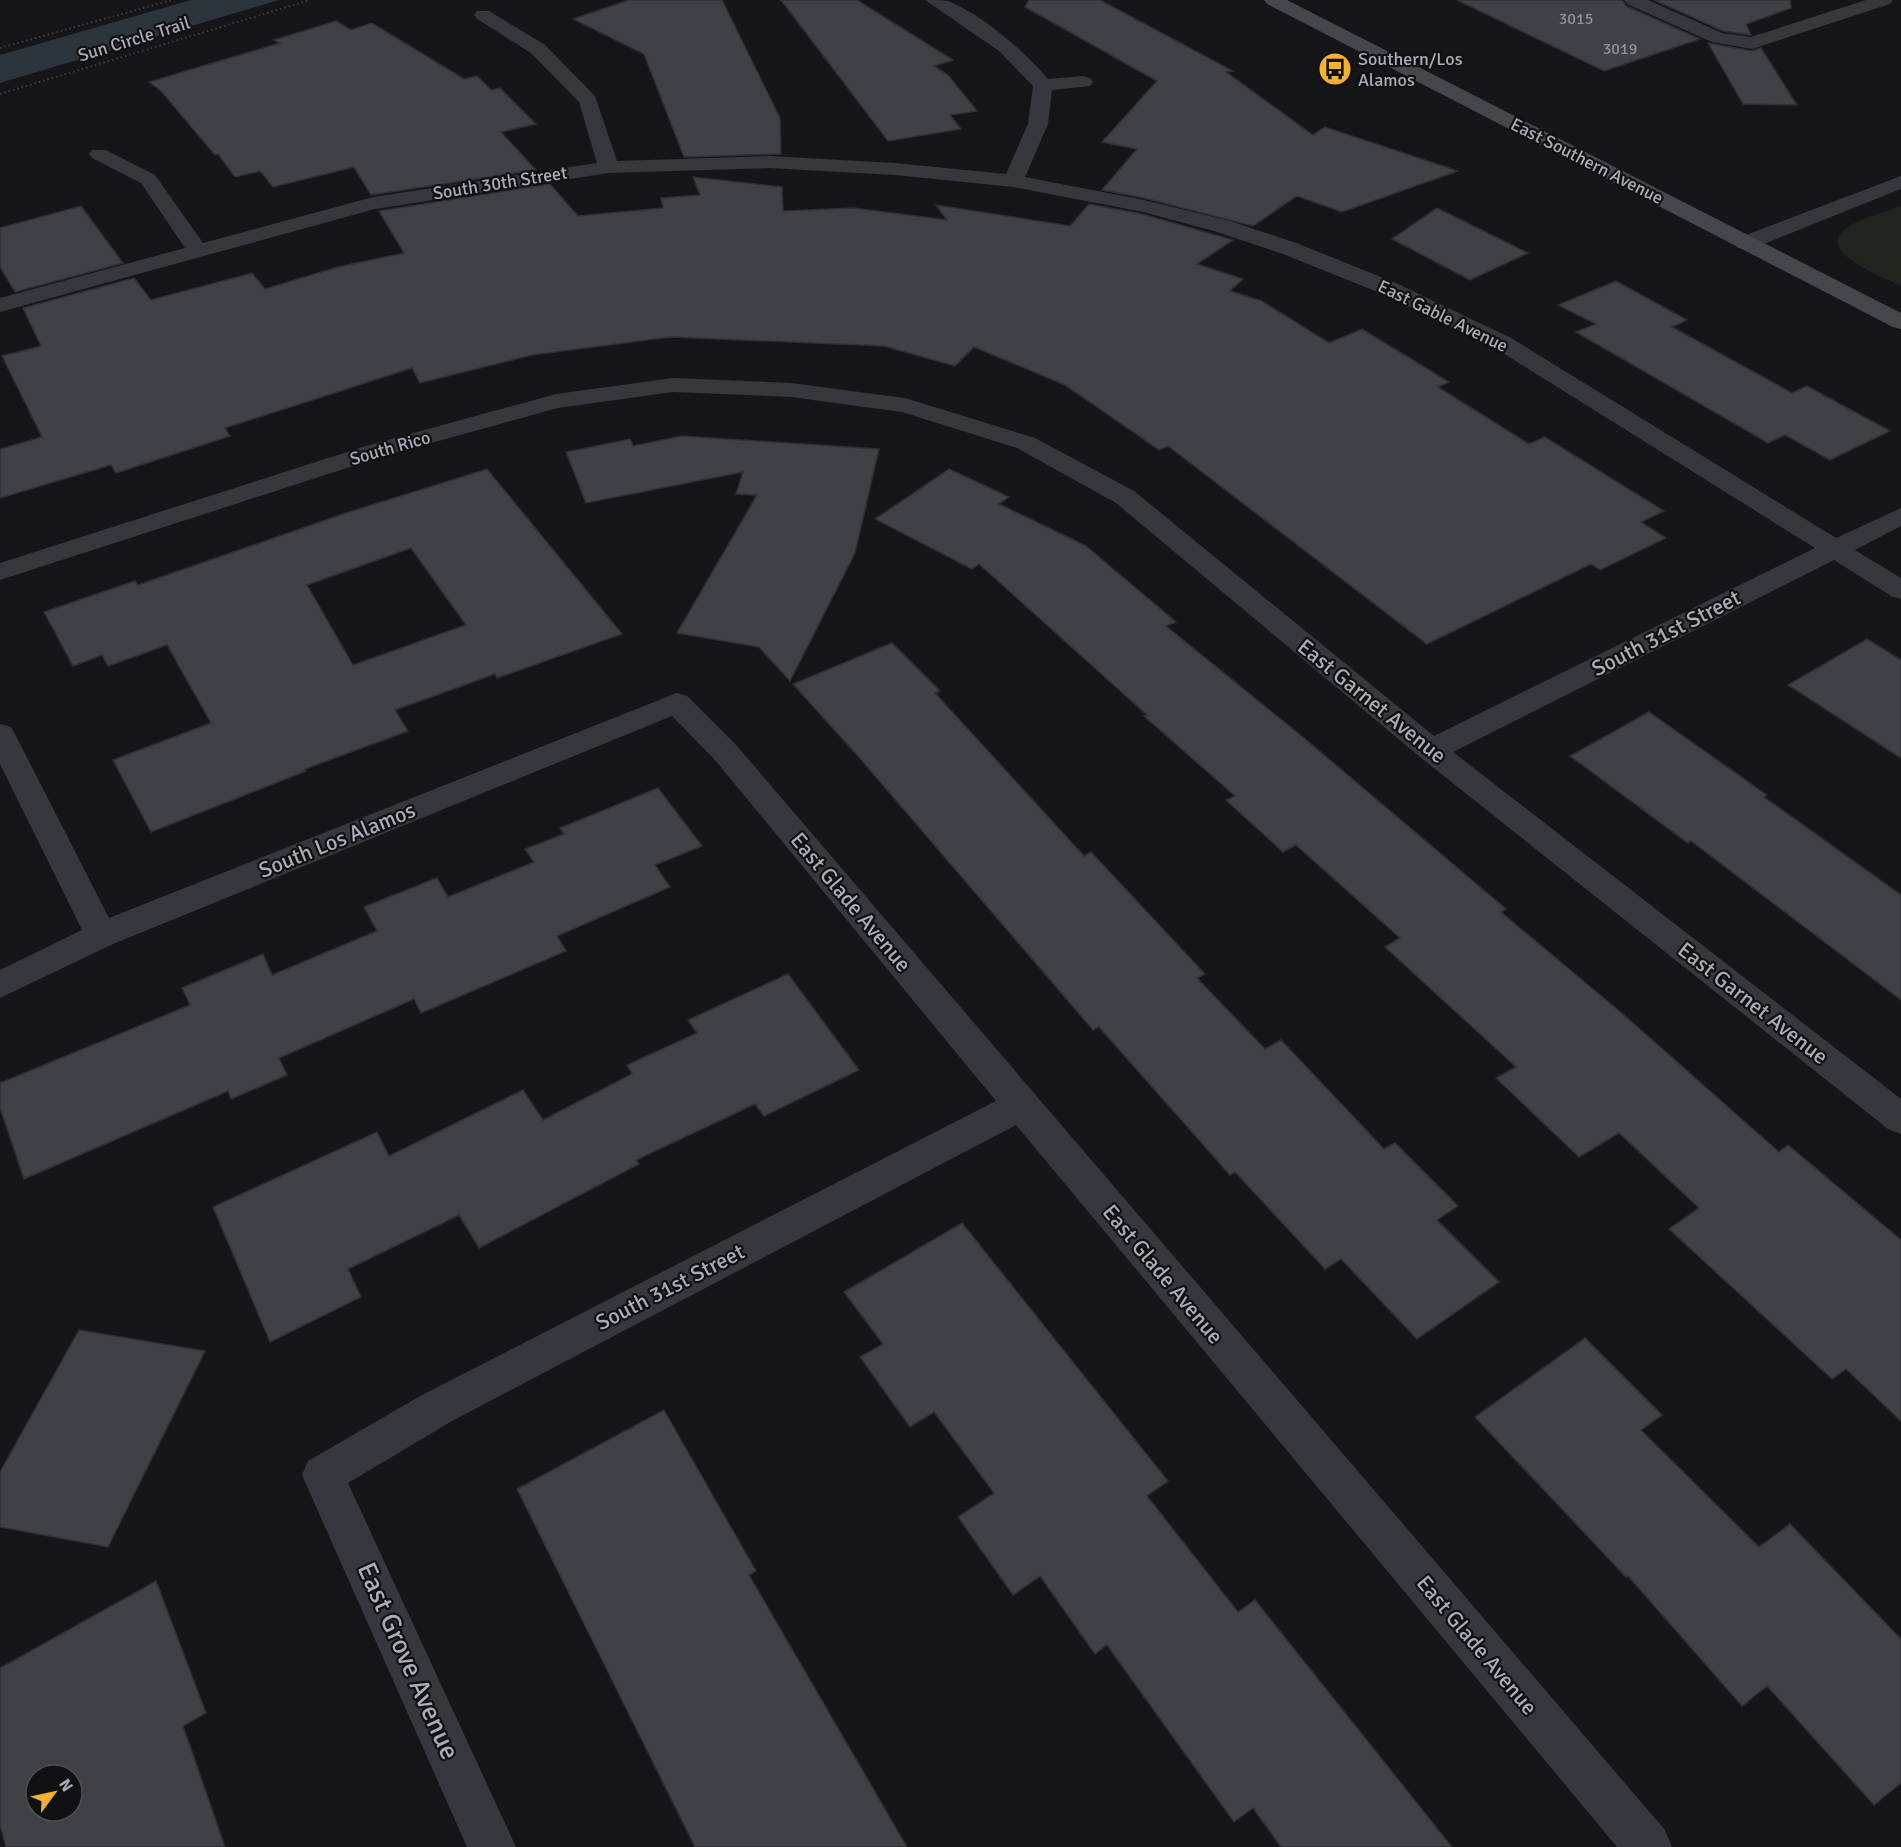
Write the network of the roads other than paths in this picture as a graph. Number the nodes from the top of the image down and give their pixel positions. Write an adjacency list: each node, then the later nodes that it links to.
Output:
1 (934, 0): 7 (street)
2 (1273, 0): 12 (main road, East Southern Avenue)
3 (1633, 0): 4 (street)
4 (1884, 0)
5 (483, 15): 9 (street)
6 (1083, 82): 7 (street)
7 (1042, 85): 10 (street)
8 (99, 154): 13 (street)
9 (609, 167): 10 (street, South 30th Street); 13 (street, South 30th Street)
10 (1013, 181): 18 (street, East Gable Avenue)
11 (1901, 182): 12 (street)
12 (1746, 243): 15 (main road, East Southern Avenue)
13 (198, 252): 14 (street, South 30th Street)
14 (0, 305)
15 (1901, 322)
16 (791, 390): 19 (street, South Rico); 23 (street, East Garnet Avenue)
17 (1901, 516): 18 (street, South 31st Street)
18 (1833, 549): 20 (street, East Gable Avenue); 23 (street, South 31st Street)
19 (0, 573)
20 (1901, 590)
21 (677, 703): 24 (street, South Los Alamos); 26 (street, East Glade Avenue)
22 (0, 734): 24 (street)
23 (1431, 750): 27 (street, East Garnet Avenue)
24 (101, 935): 25 (street, South Los Alamos)
25 (0, 985)
26 (1021, 1105): 28 (street, South 31st Street); 30 (street, East Glade Avenue)
27 (1901, 1119)
28 (323, 1475): 29 (street, East Grove Avenue)
29 (492, 1847)
30 (1648, 1847)

